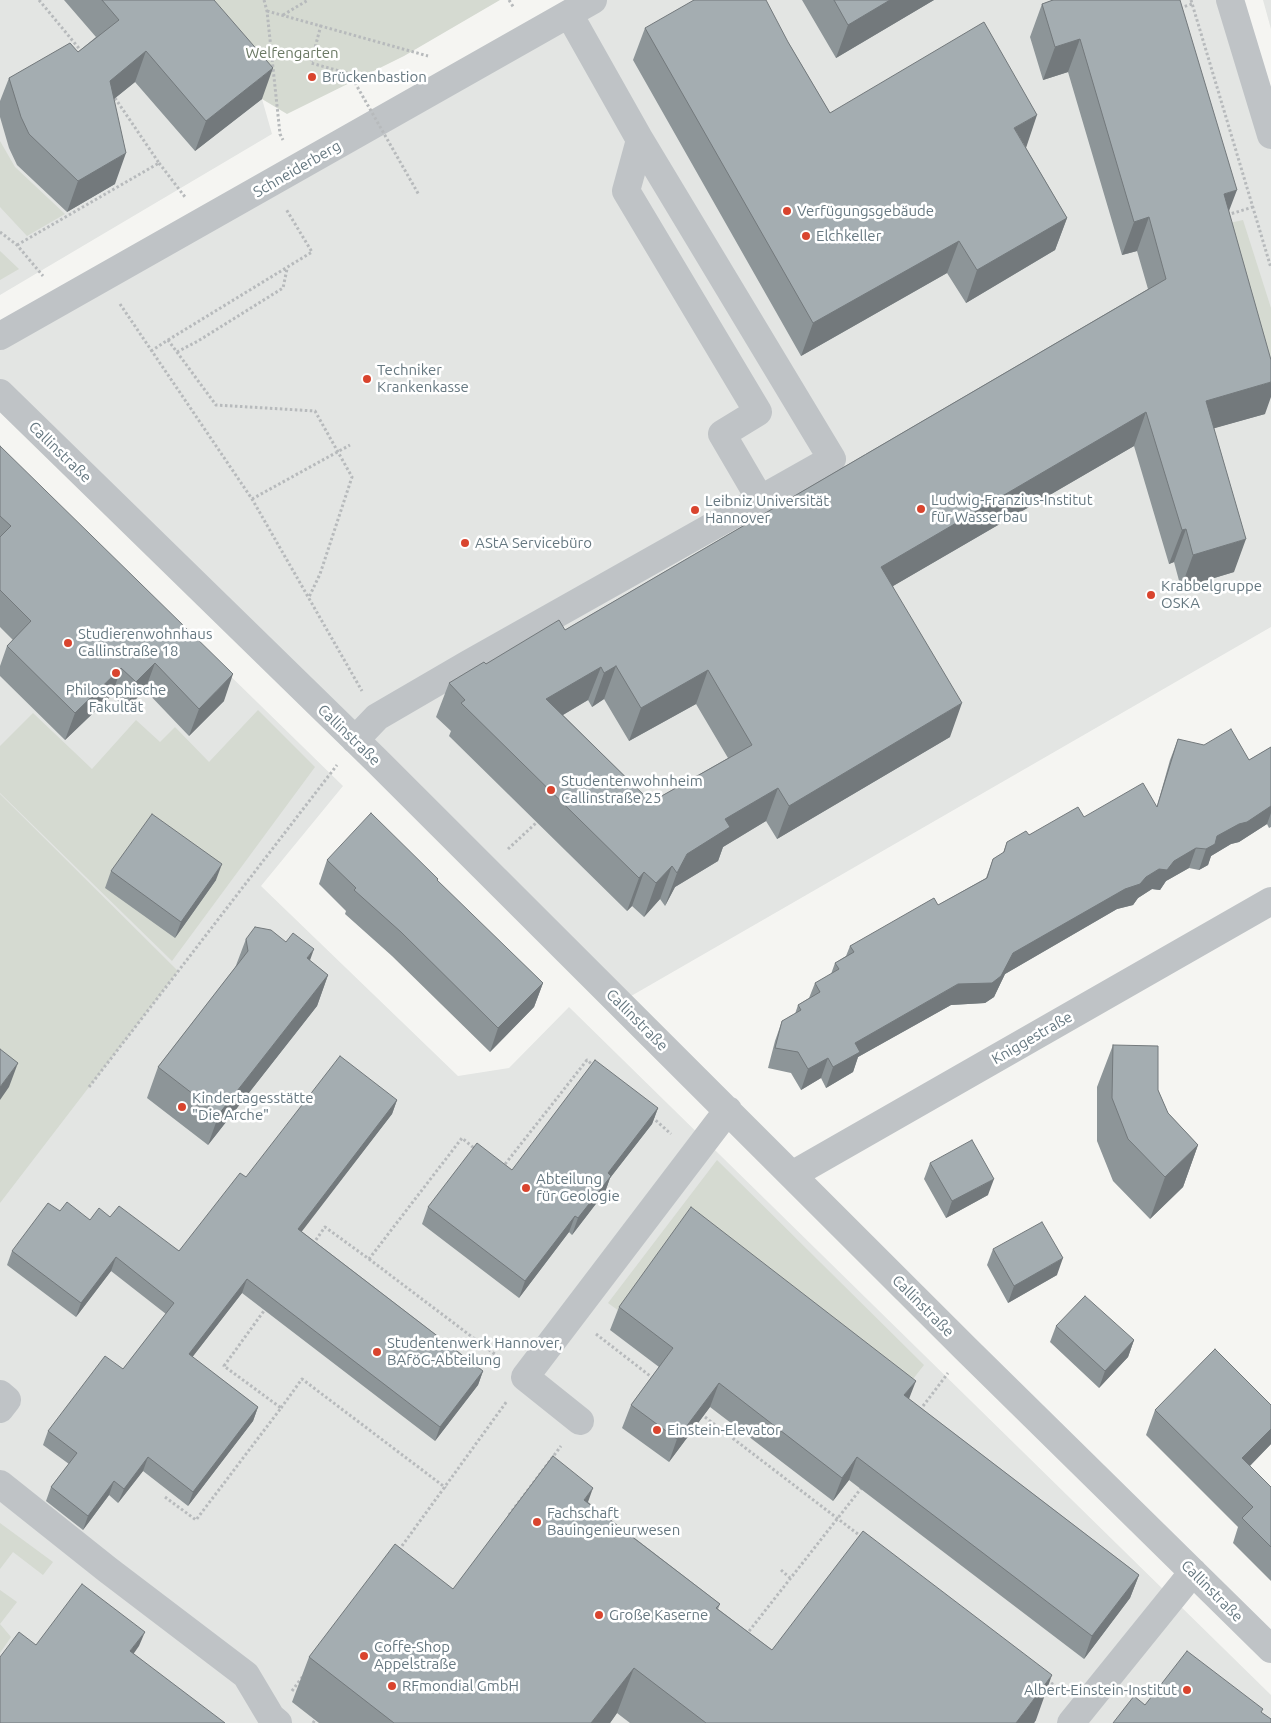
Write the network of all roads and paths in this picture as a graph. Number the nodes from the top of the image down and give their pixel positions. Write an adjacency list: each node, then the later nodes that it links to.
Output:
1 (39, 0): 12 (path)
2 (264, 0): 7 (path)
3 (308, 0): 10 (path)
4 (593, 0): 9 (street, Schneiderberg)
5 (1230, 0): 16 (street)
6 (1192, 2): 8 (path); 22 (path)
7 (267, 10): 10 (path); 15 (path)
8 (1172, 11)
9 (569, 14): 13 (street, Schneiderberg); 17 (street)
10 (282, 15): 11 (path)
11 (321, 25): 13 (path); 21 (path, bridge)
12 (86, 56)
13 (472, 69): 20 (street, Schneiderberg)
14 (115, 98): 18 (path)
15 (280, 134)
16 (1271, 135)
17 (640, 140): 34 (street); 36 (street)
18 (160, 163): 19 (path); 25 (path)
19 (172, 180)
20 (270, 184): 28 (path); 29 (street, Schneiderberg)
21 (419, 195)
22 (1253, 207): 23 (path); 27 (path)
23 (1222, 216)
24 (0, 232): 25 (path)
25 (17, 245): 26 (path)
26 (35, 264)
27 (1271, 268)
28 (287, 269): 31 (path); 33 (path)
29 (104, 278): 30 (street, Schneiderberg); 32 (path)
30 (0, 336)
31 (168, 340): 32 (path); 33 (path)
32 (151, 351): 39 (path)
33 (177, 352): 38 (path)
34 (792, 392): 36 (street); 40 (street)
35 (0, 393): 43 (street, Callinstraße)
36 (758, 412): 40 (street)
37 (350, 445): 38 (path)
38 (338, 451): 39 (path); 41 (path)
39 (252, 499): 41 (path)
40 (760, 499): 42 (street)
41 (309, 598): 42 (path)
42 (377, 717): 43 (street)
43 (356, 740): 46 (path); 47 (street, Callinstraße)
44 (1271, 901): 52 (street, Kniggestraße)
45 (594, 1066): 51 (path)
46 (89, 1087)
47 (728, 1110): 50 (street); 52 (street, Callinstraße)
48 (651, 1116): 50 (path)
49 (478, 1150): 54 (path)
50 (694, 1154): 56 (street)
51 (502, 1168)
52 (792, 1175): 57 (street, Callinstraße)
53 (308, 1252): 54 (path)
54 (368, 1259): 58 (path)
55 (266, 1308): 61 (path)
56 (571, 1315): 58 (street); 59 (path)
57 (966, 1349): 64 (path); 77 (street, Callinstraße)
58 (525, 1376): 65 (street); 68 (path)
59 (662, 1384)
60 (0, 1394): 62 (street)
61 (281, 1408): 68 (path); 71 (path)
62 (0, 1409)
63 (700, 1413): 73 (path)
64 (915, 1416)
65 (580, 1421): 69 (path)
66 (867, 1481): 73 (path)
67 (0, 1484): 85 (street)
68 (446, 1488): 75 (path)
69 (529, 1488): 70 (path); 72 (path)
70 (536, 1494)
71 (165, 1497)
72 (506, 1518)
73 (838, 1518): 74 (path); 78 (path)
74 (867, 1541)
75 (396, 1555)
76 (781, 1570): 78 (path)
77 (1193, 1572): 80 (street, Callinstraße); 83 (street)
78 (790, 1578): 79 (path)
79 (740, 1642)
80 (1271, 1650)
81 (304, 1675): 85 (path)
82 (1044, 1678): 83 (path)
83 (1077, 1715)
84 (318, 1716): 86 (path)
85 (275, 1720)
86 (313, 1723)

